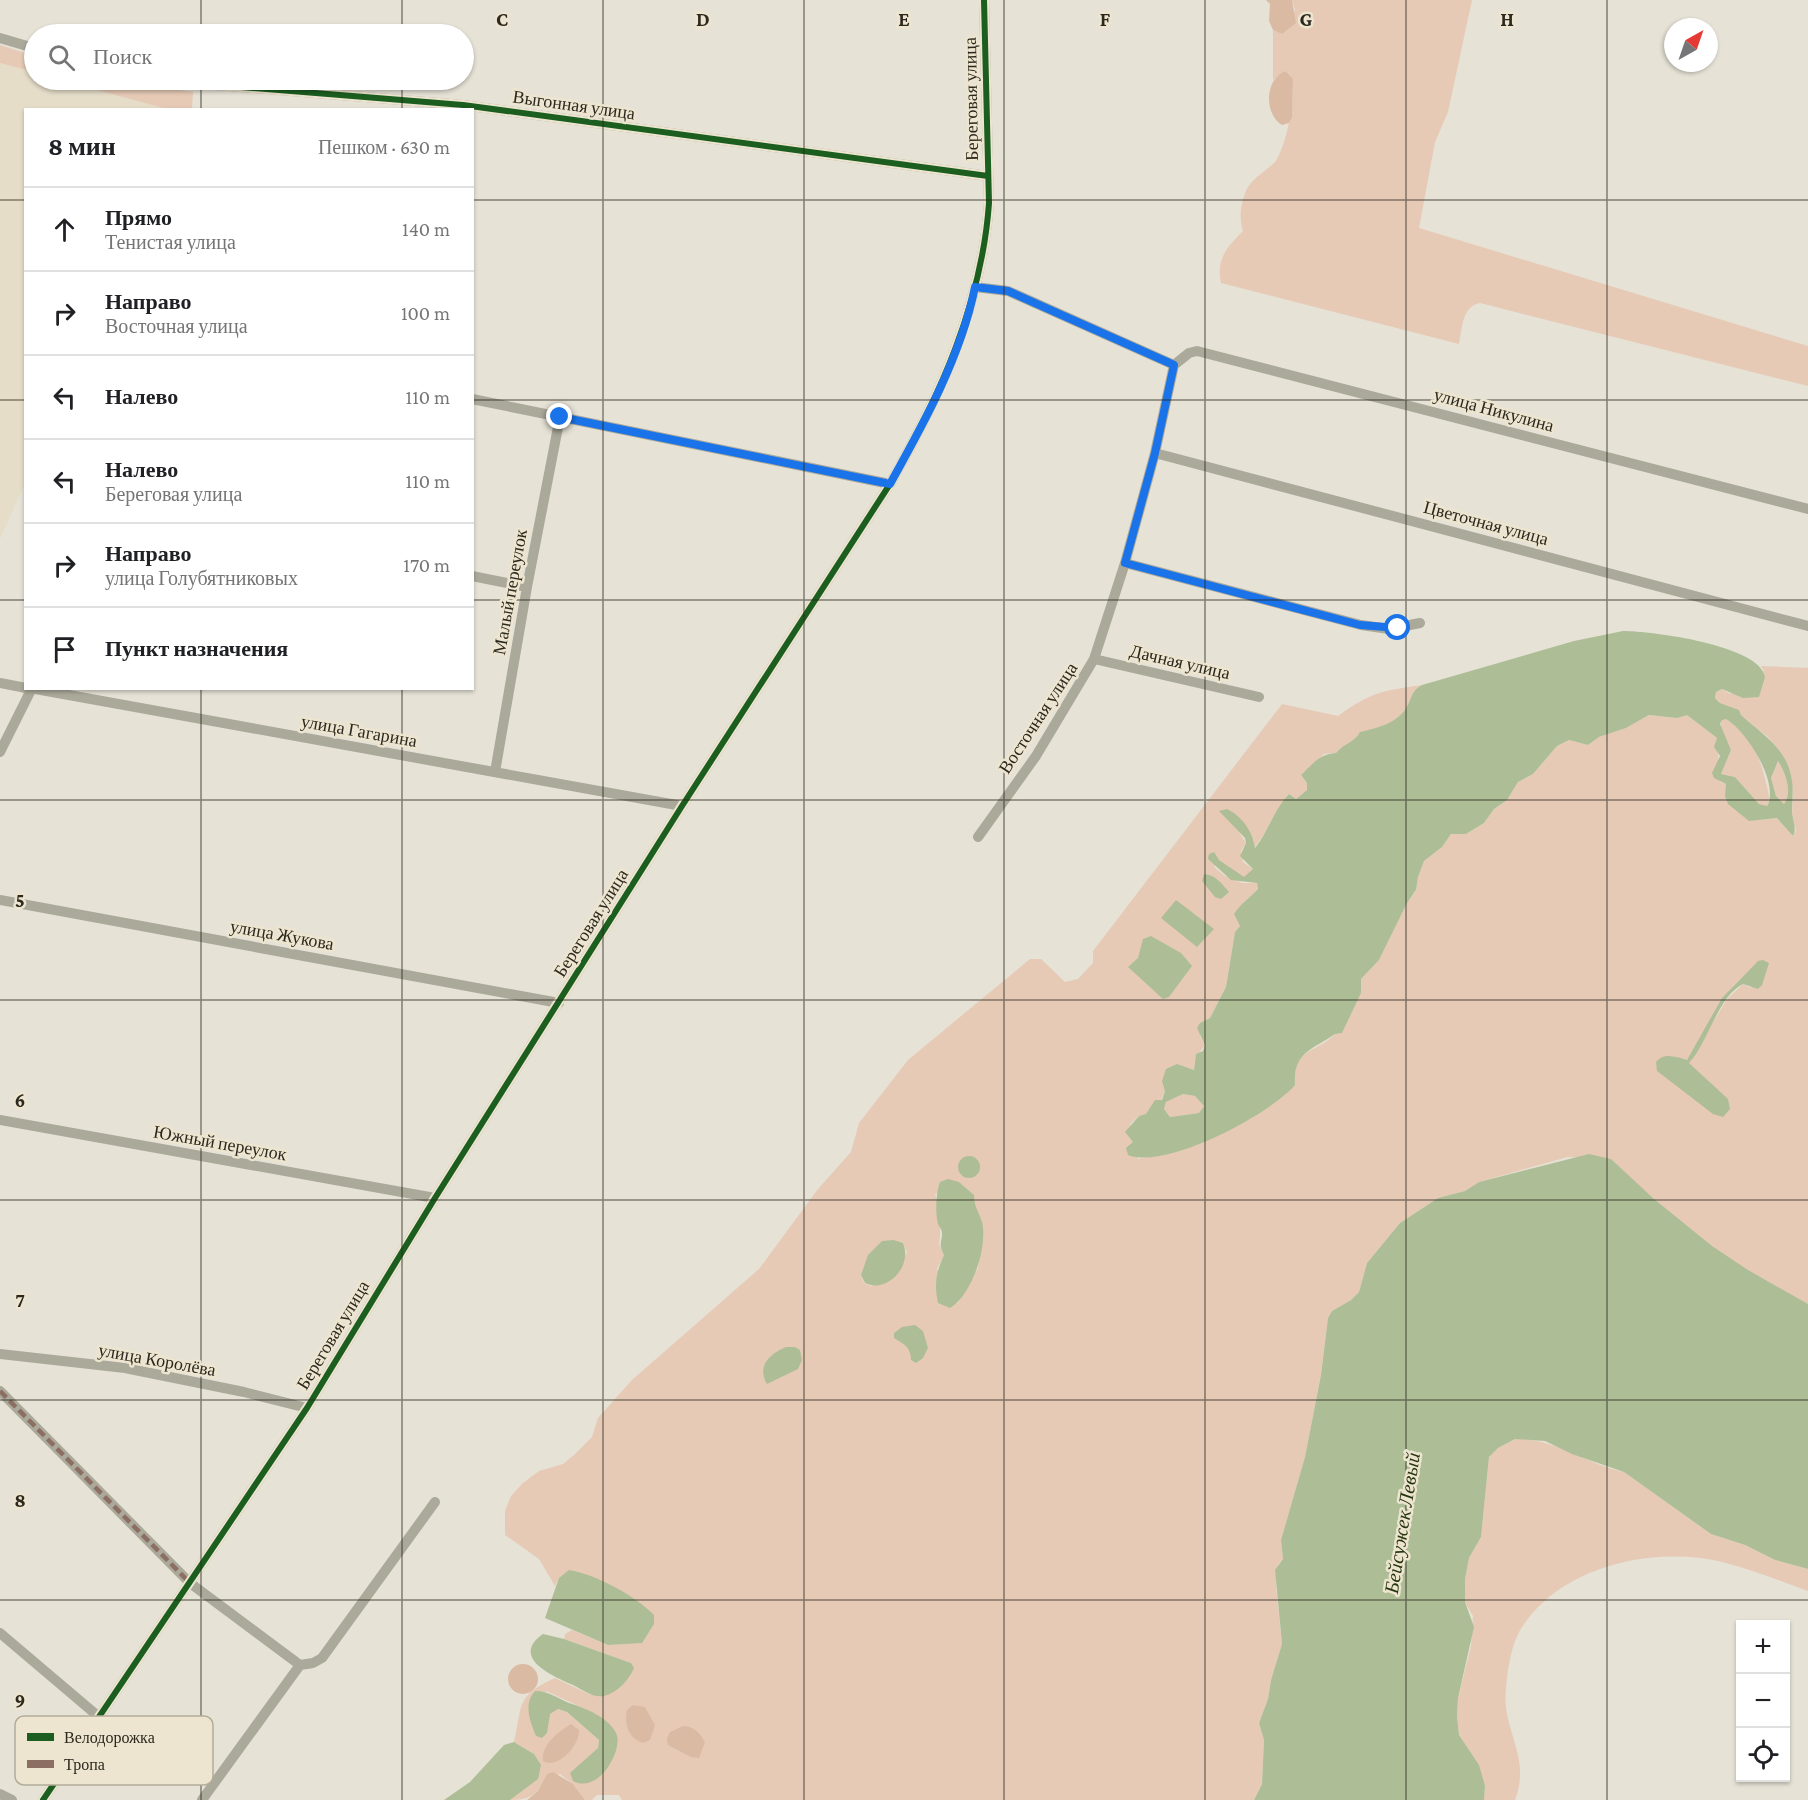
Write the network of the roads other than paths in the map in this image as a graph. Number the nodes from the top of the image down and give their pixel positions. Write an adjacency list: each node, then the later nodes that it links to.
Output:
1 (984, 0): 5 (street, Береговая улица)
2 (0, 38): 3 (street)
3 (24, 45)
4 (278, 90): 5 (street, Выгонная улица)
5 (988, 176): 6 (street, Береговая улица)
6 (975, 287): 7 (street); 11 (street, Береговая улица)
7 (1174, 365): 10 (street, Восточная улица); 12 (street, улица Никулина)
8 (474, 399): 9 (street)
9 (560, 417): 11 (street); 15 (street, Малый переулок)
10 (1155, 453): 13 (street, Восточная улица); 17 (street, Цветочная улица)
11 (890, 484): 26 (street, Береговая улица)
12 (1808, 509)
13 (1125, 563): 16 (street); 18 (street, Восточная улица)
14 (474, 576): 15 (street)
15 (526, 587): 25 (street, Малый переулок)
16 (1420, 623)
17 (1808, 626)
18 (1094, 659): 23 (street, Дачная улица); 27 (street, Восточная улица)
19 (0, 683): 20 (street)
20 (24, 688)
21 (31, 690): 24 (street)
22 (38, 690): 25 (street, улица Гагарина)
23 (1258, 697)
24 (0, 752)
25 (495, 772): 26 (street, улица Гагарина)
26 (682, 806): 29 (street, Береговая улица)
27 (978, 837)
28 (0, 900): 29 (street, улица Жукова)
29 (559, 1003): 31 (street, Береговая улица)
30 (0, 1120): 31 (street, Южный переулок)
31 (435, 1198): 34 (street, Береговая улица)
32 (0, 1354): 34 (street, улица Королёва)
33 (0, 1391): 36 (street)
34 (307, 1408): 36 (street, Береговая улица)
35 (435, 1502): 38 (street)
36 (190, 1583): 38 (street); 40 (street, Береговая улица)
37 (0, 1633): 39 (street)
38 (300, 1665): 43 (street)
39 (98, 1716)
40 (100, 1716)
41 (52, 1785): 46 (street, Береговая улица)
42 (213, 1785): 47 (street)
43 (213, 1785)
44 (0, 1794): 45 (street)
45 (12, 1800)
46 (42, 1800)
47 (202, 1800)

